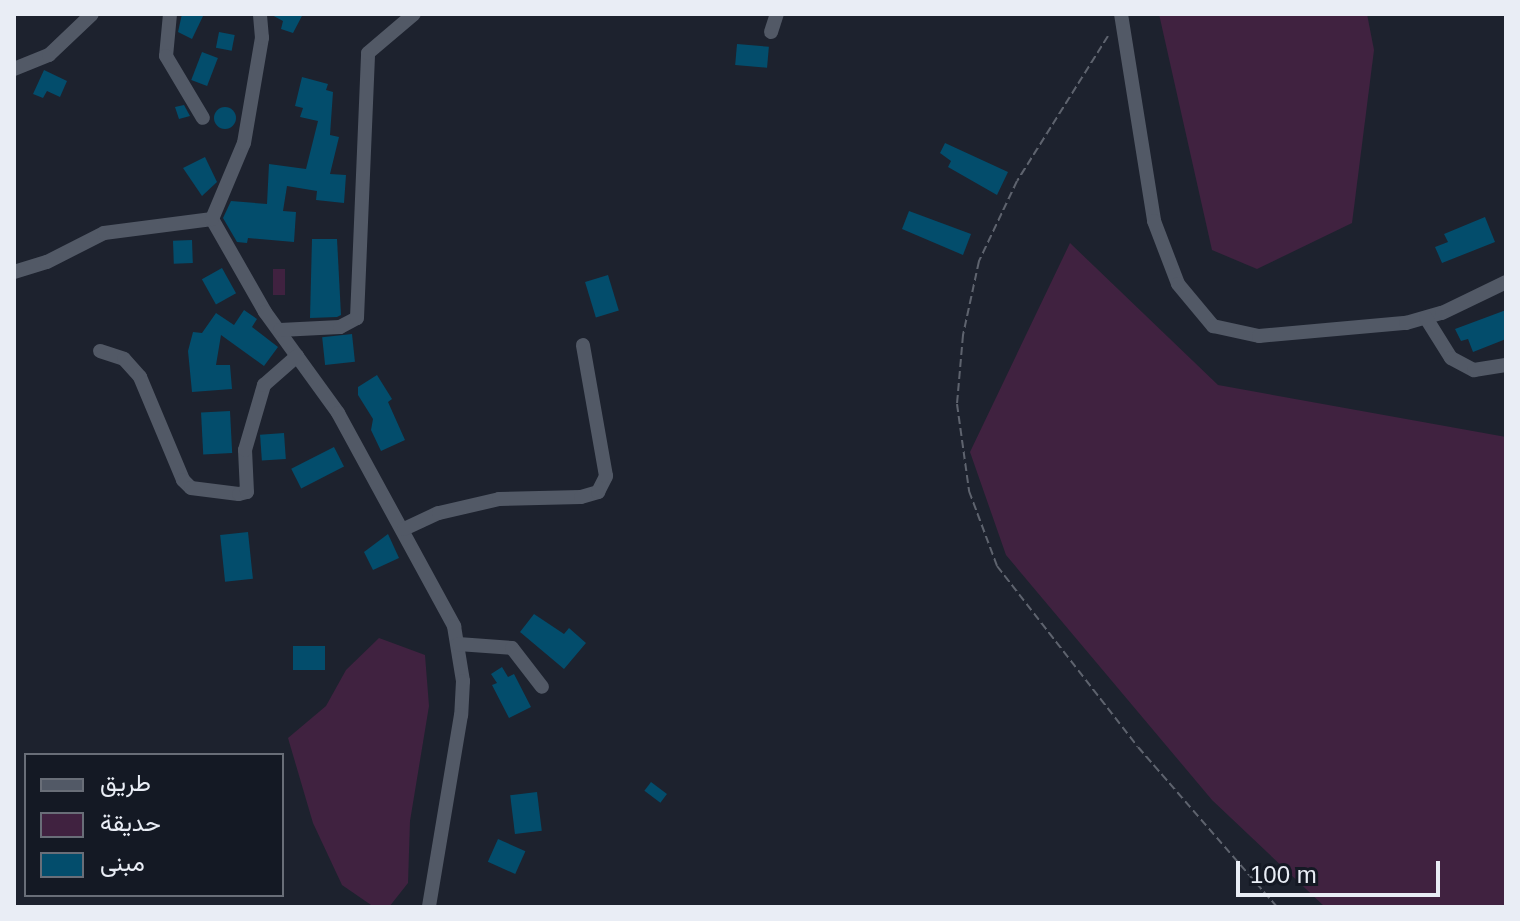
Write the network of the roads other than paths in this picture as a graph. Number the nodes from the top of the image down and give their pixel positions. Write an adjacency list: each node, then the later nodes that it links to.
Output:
1 (92, 14): 8 (street)
2 (170, 14): 9 (street)
3 (260, 14): 10 (street)
4 (414, 14): 14 (street)
5 (777, 14): 7 (street)
6 (1122, 18): 13 (street)
7 (771, 32)
8 (14, 69)
9 (203, 118)
10 (212, 219): 11 (street); 14 (street)
11 (15, 270)
12 (1506, 282): 13 (street)
13 (1426, 318): 18 (street)
14 (280, 330): 17 (street)
15 (583, 345): 19 (street)
16 (100, 351): 17 (street)
17 (297, 356): 19 (street)
18 (1506, 365)
19 (404, 529): 20 (street)
20 (458, 644): 21 (street); 22 (street)
21 (542, 687)
22 (429, 907)

